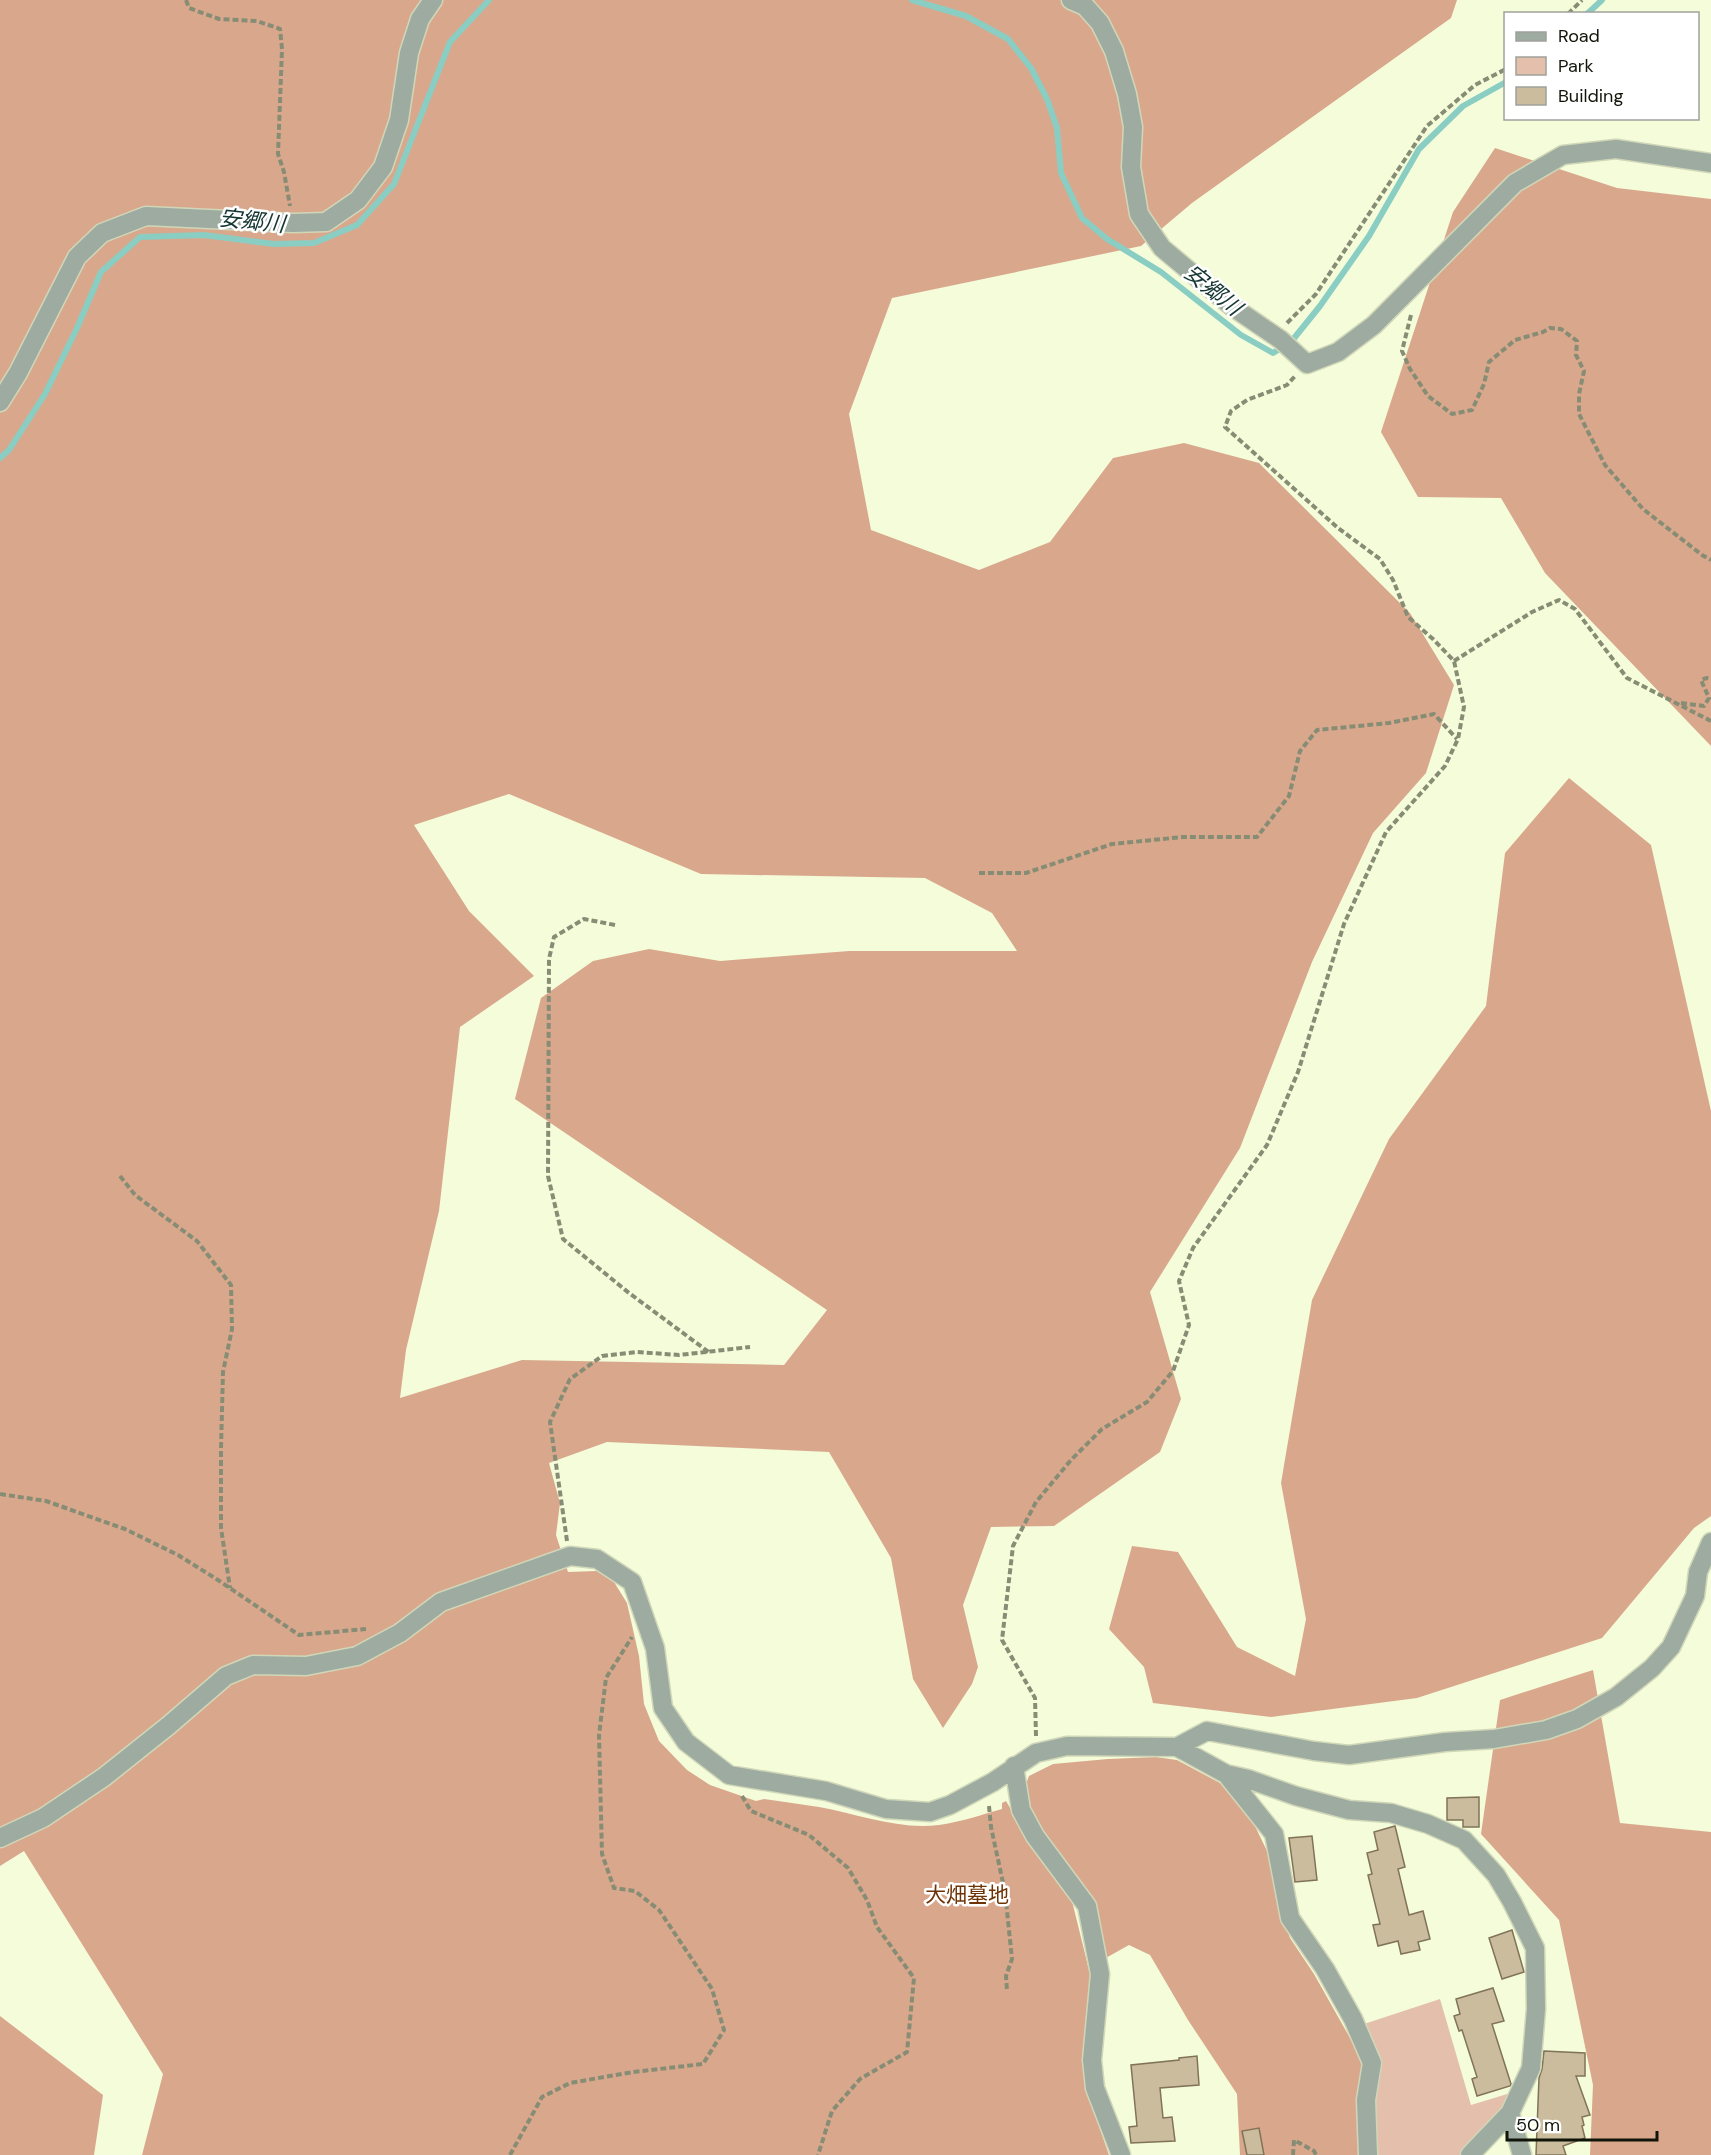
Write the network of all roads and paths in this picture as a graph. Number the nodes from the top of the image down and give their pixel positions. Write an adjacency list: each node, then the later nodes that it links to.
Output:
1 (186, 0): 8 (path)
2 (433, 0): 8 (street)
3 (1071, 0): 10 (street)
4 (1582, 0): 5 (path)
5 (1570, 12)
6 (1504, 70): 10 (path)
7 (1711, 163): 11 (street)
8 (293, 223): 12 (street)
9 (1412, 314): 13 (path)
10 (1277, 338): 11 (street)
11 (1302, 359): 14 (path)
12 (0, 402)
13 (1711, 560)
14 (1454, 661): 16 (path); 18 (path)
15 (1711, 679): 16 (path)
16 (1678, 703): 17 (path)
17 (1711, 721)
18 (1458, 739): 19 (path); 31 (path)
19 (979, 873)
20 (615, 925): 23 (path)
21 (120, 1176): 27 (path)
22 (750, 1347): 23 (path)
23 (710, 1353): 26 (path)
24 (0, 1494): 27 (path)
25 (1711, 1542): 30 (street)
26 (570, 1556): 28 (street); 36 (street)
27 (230, 1588): 29 (path)
28 (645, 1616): 33 (street); 39 (path)
29 (367, 1629)
30 (1178, 1747): 31 (street); 34 (street)
31 (1036, 1753): 32 (street)
32 (1014, 1766): 35 (street); 41 (street)
33 (729, 1774): 35 (street); 40 (path)
34 (1226, 1774): 38 (street); 44 (street)
35 (993, 1782): 37 (path)
36 (0, 1838)
37 (1007, 1991)
38 (1510, 2113): 45 (street); 46 (street)
39 (510, 2155)
40 (818, 2155)
41 (1121, 2155)
42 (1293, 2155): 43 (path)
43 (1316, 2155)
44 (1368, 2155)
45 (1470, 2155)
46 (1522, 2155)

